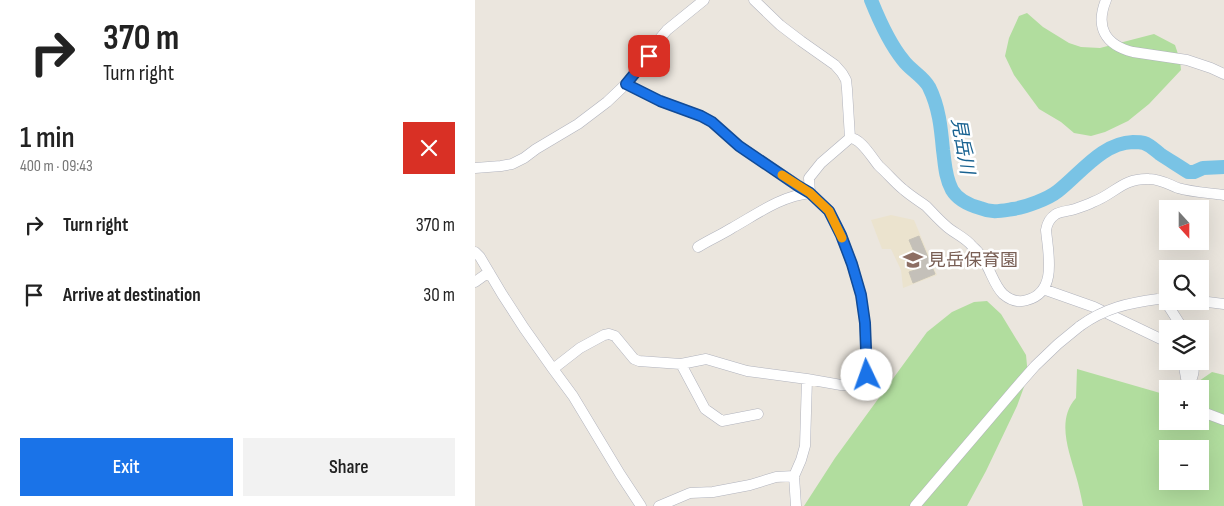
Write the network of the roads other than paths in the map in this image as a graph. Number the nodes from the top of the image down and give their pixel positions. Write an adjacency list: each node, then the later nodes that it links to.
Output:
1 (703, 0): 5 (street)
2 (754, 0): 6 (street)
3 (1106, 0): 4 (street)
4 (1224, 74)
5 (626, 84): 7 (street); 8 (street)
6 (850, 138): 8 (street); 14 (street)
7 (475, 168)
8 (810, 193): 10 (street); 21 (street)
9 (1224, 195): 14 (street)
10 (698, 246)
11 (475, 252): 12 (street)
12 (489, 272): 13 (street); 20 (street)
13 (475, 282)
14 (1043, 289): 18 (street)
15 (1159, 299): 29 (street, bridge)
16 (1209, 302): 17 (street)
17 (1224, 304)
18 (1159, 338)
19 (681, 364): 20 (street); 21 (street); 22 (street)
20 (553, 369): 26 (street)
21 (807, 379): 25 (street)
22 (758, 414)
23 (1209, 414): 24 (street)
24 (1224, 420)
25 (794, 476): 27 (street); 28 (street)
26 (641, 506)
27 (659, 506)
28 (796, 506)
29 (915, 506)

